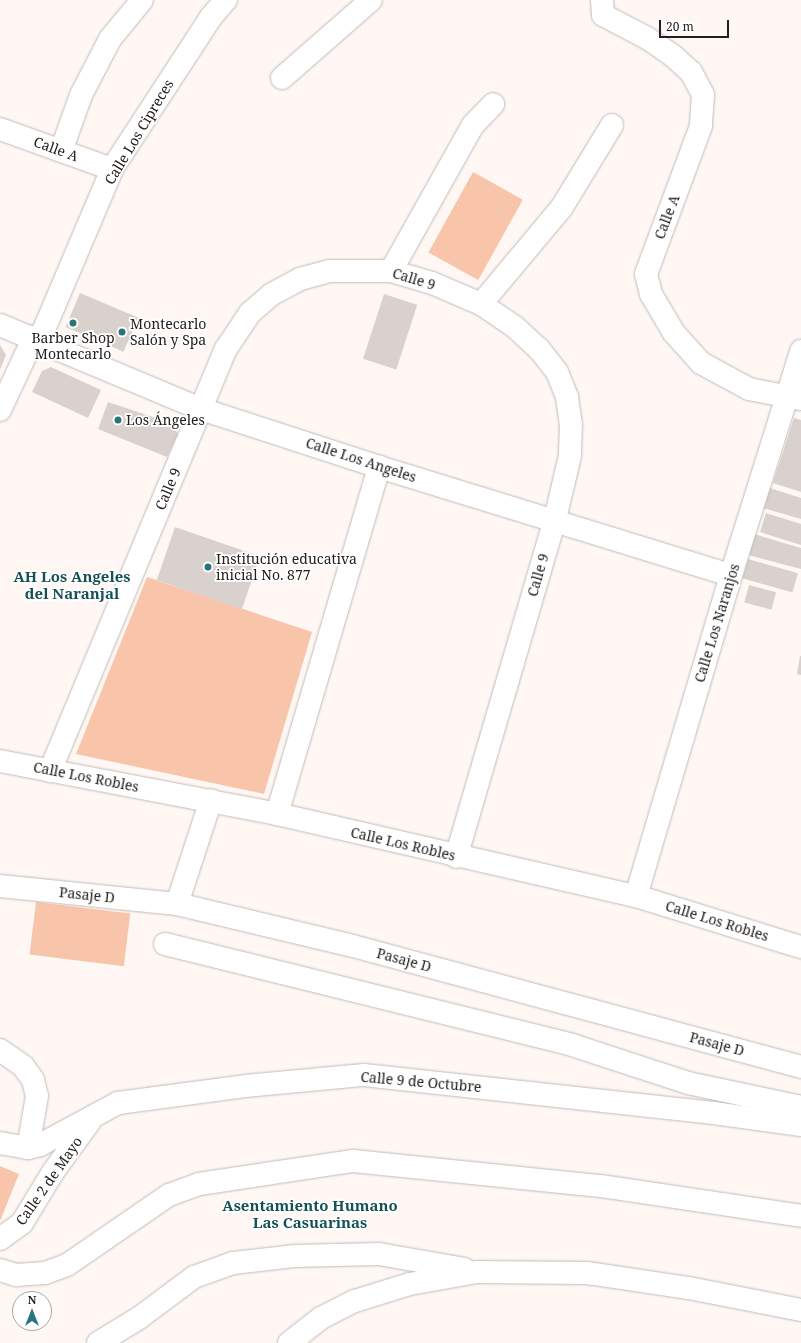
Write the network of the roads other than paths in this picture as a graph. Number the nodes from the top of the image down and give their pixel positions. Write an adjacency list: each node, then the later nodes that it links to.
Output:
1 (142, 0): 9 (street)
2 (226, 0): 10 (street, Calle Los Cipreces)
3 (371, 0): 5 (street)
4 (602, 0): 16 (street, Calle A)
5 (282, 78)
6 (493, 104): 11 (street)
7 (612, 125): 12 (street)
8 (0, 129): 9 (street, Calle A)
9 (61, 151): 10 (street, Calle A)
10 (112, 169): 14 (street, Calle Los Cipreces)
11 (391, 271): 12 (street, Calle 9); 17 (street, Calle 9)
12 (481, 304): 20 (street, Calle 9)
13 (0, 325): 14 (street, Calle Los Angeles)
14 (37, 338): 17 (street, Calle Los Angeles); 18 (street, Calle Los Cipreces)
15 (801, 351): 16 (street, Calle Los Naranjos)
16 (794, 397): 21 (street, Calle Los Naranjos)
17 (201, 409): 19 (street, Calle Los Angeles); 23 (street, Calle 9)
18 (0, 410)
19 (379, 467): 20 (street, Calle Los Angeles); 25 (street)
20 (555, 519): 21 (street, Calle Los Angeles); 26 (street, Calle 9)
21 (731, 575): 28 (street, Calle Los Naranjos)
22 (0, 761): 23 (street, Calle Los Robles)
23 (50, 770): 24 (street, Calle Los Robles)
24 (211, 800): 25 (street, Calle Los Robles); 29 (street)
25 (277, 814): 26 (street, Calle Los Robles)
26 (456, 857): 28 (street, Calle Los Robles)
27 (0, 886): 29 (street, Pasaje D)
28 (636, 896): 30 (street, Calle Los Robles)
29 (177, 904): 33 (street, Pasaje D)
30 (800, 943)
31 (165, 944): 34 (street)
32 (0, 1050): 38 (street)
33 (801, 1067)
34 (801, 1107)
35 (93, 1117): 36 (street, Calle 9 de Octubre); 38 (street, Calle 9 de Octubre); 40 (street, Calle 2 de Mayo)
36 (801, 1126)
37 (0, 1143): 38 (street)
38 (28, 1148)
39 (801, 1216): 41 (street)
40 (0, 1239)
41 (0, 1270)
42 (477, 1272): 43 (street); 44 (street); 45 (street)
43 (801, 1310)
44 (98, 1343)
45 (289, 1343)

